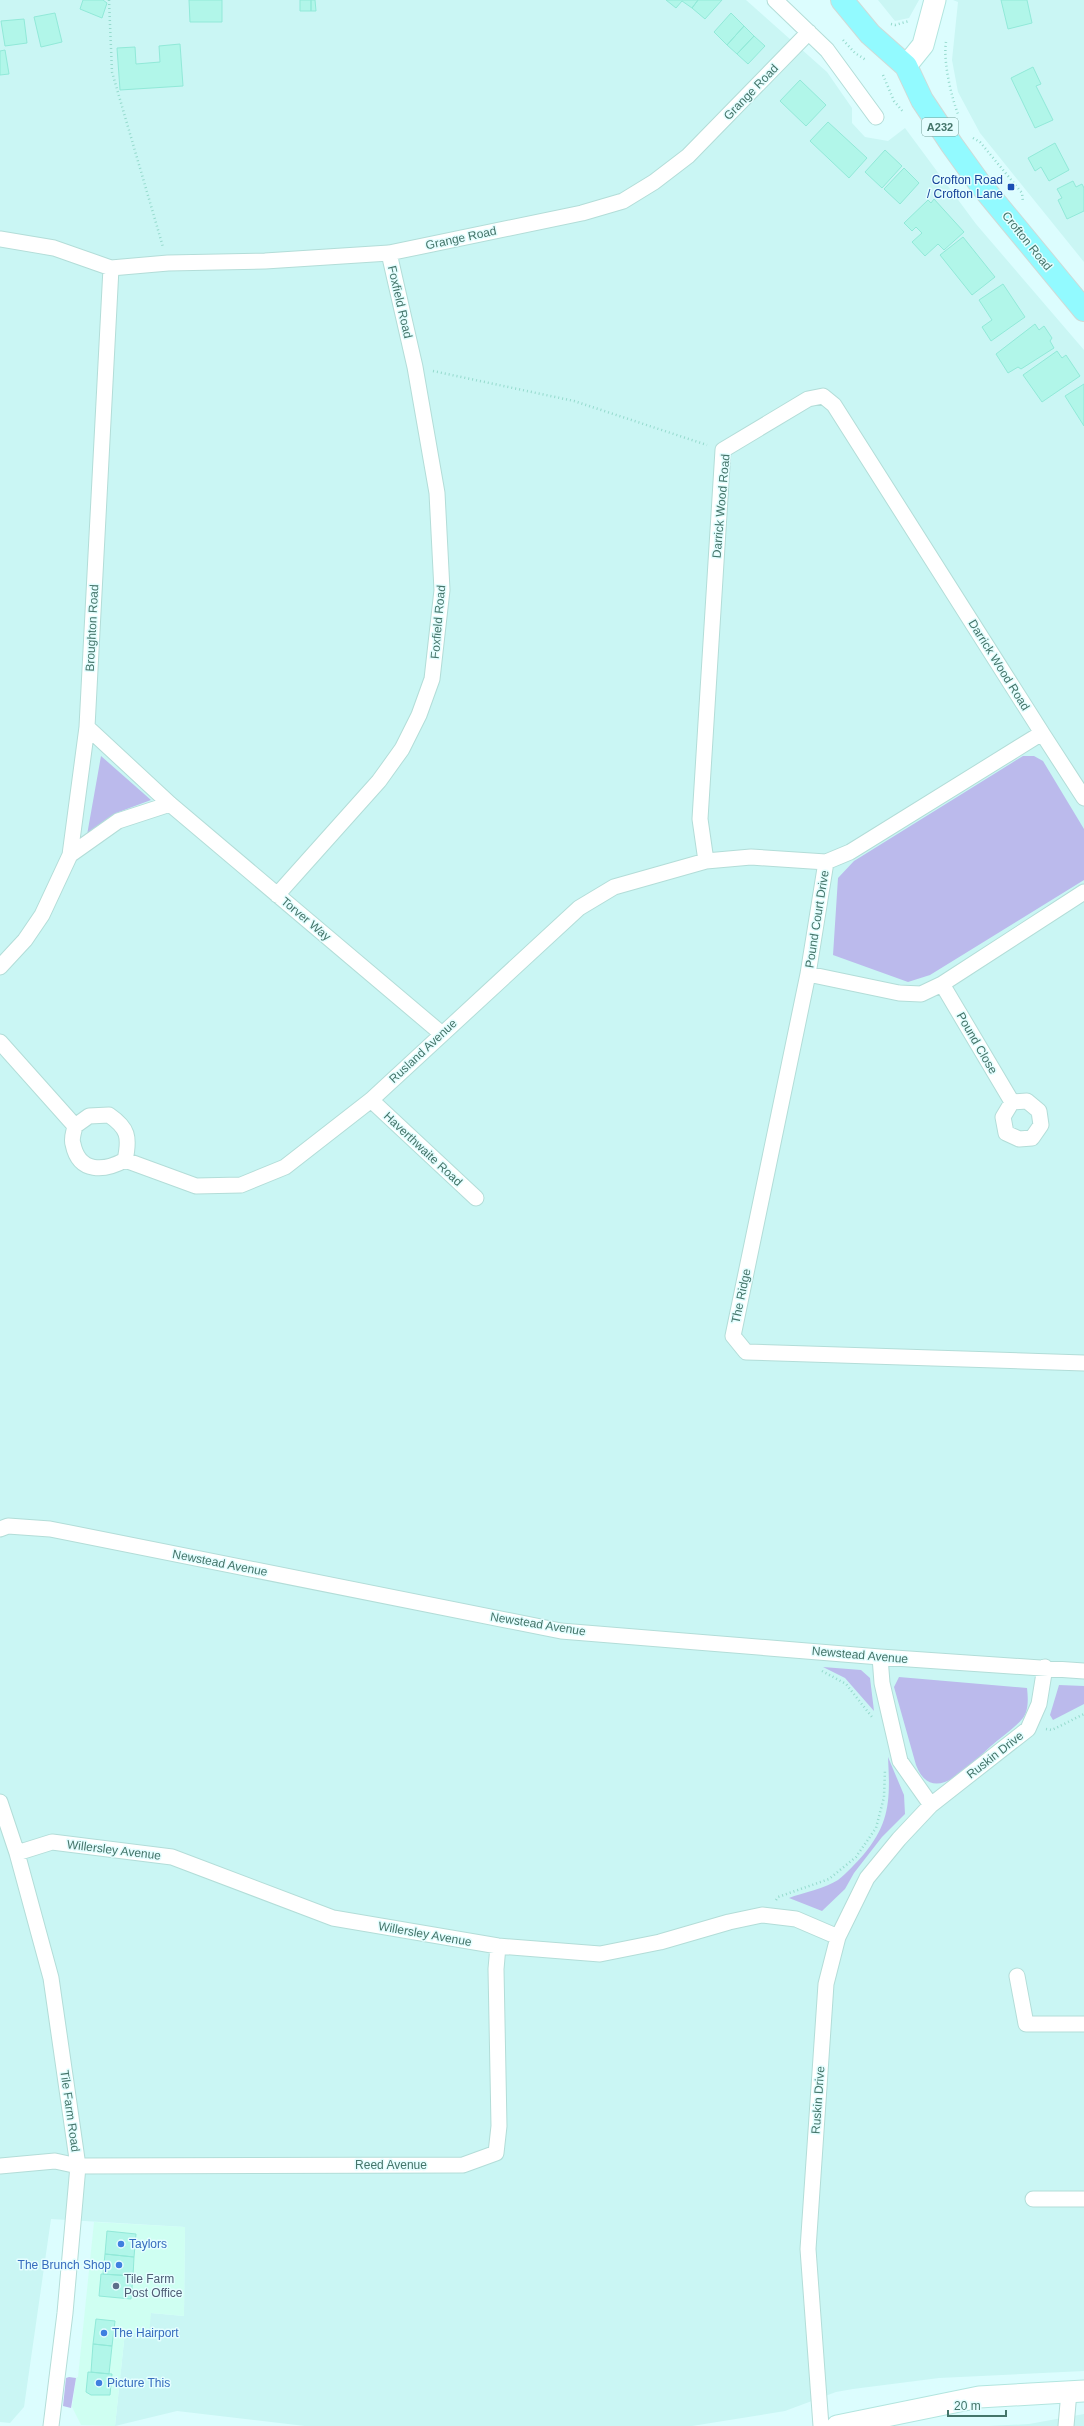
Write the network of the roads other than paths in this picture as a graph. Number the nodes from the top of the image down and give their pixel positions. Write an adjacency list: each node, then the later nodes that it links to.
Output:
1 (775, 0): 4 (street)
2 (842, 0): 5 (main road, Crofton Road / A232)
3 (935, 0): 5 (street)
4 (813, 36): 6 (street); 8 (street, Grange Road)
5 (906, 66): 10 (main road, Crofton Road / A232)
6 (876, 117)
7 (0, 239): 9 (street, Grange Road)
8 (390, 253): 9 (street, Grange Road); 19 (street, Foxfield Road)
9 (111, 268): 11 (street, Broughton Road)
10 (1084, 310)
11 (86, 727): 14 (street, Torver Way); 15 (street, Broughton Road)
12 (1042, 733): 13 (street); 16 (street, Darrick Wood Road); 17 (street, Pound Court Drive)
13 (1084, 798)
14 (170, 804): 15 (street); 19 (street, Torver Way)
15 (70, 855): 20 (street, Broughton Road)
16 (706, 861): 17 (street, Rusland Avenue); 23 (street, Rusland Avenue)
17 (826, 862): 21 (street, Pound Court Drive)
18 (1084, 892): 22 (street, Pound Court Drive)
19 (277, 894): 23 (street, Torver Way)
20 (0, 967)
21 (808, 974): 22 (street, Pound Court Drive); 30 (street, The Ridge)
22 (942, 984): 26 (street, Pound Close)
23 (442, 1034): 25 (street, Rusland Avenue)
24 (0, 1042): 27 (street)
25 (371, 1100): 28 (street, Rusland Avenue); 29 (street, Haverthwaite Road)
26 (1012, 1102)
27 (75, 1126): 28 (street); 28 (street)
28 (125, 1160)
29 (476, 1198)
30 (1084, 1363)
31 (0, 1529): 32 (street, Newstead Avenue)
32 (880, 1657): 33 (street, Newstead Avenue); 36 (street)
33 (1045, 1667): 34 (street, Newstead Avenue); 36 (street, Ruskin Drive)
34 (1084, 1671)
35 (0, 1802): 37 (street, Tile Farm Road)
36 (931, 1805): 38 (street, Ruskin Drive)
37 (17, 1854): 39 (street, Willersley Avenue); 43 (street, Tile Farm Road)
38 (838, 1937): 39 (street, Willersley Avenue); 48 (street, Ruskin Drive)
39 (498, 1946): 43 (street, Reed Avenue)
40 (1017, 1976): 41 (street)
41 (1084, 2024)
42 (0, 2166): 43 (street)
43 (78, 2166): 47 (street, Tile Farm Road)
44 (1033, 2199): 45 (street)
45 (1084, 2199)
46 (1077, 2391): 49 (street); 50 (street)
47 (51, 2426)
48 (821, 2426)
49 (836, 2426)
50 (1066, 2426)

